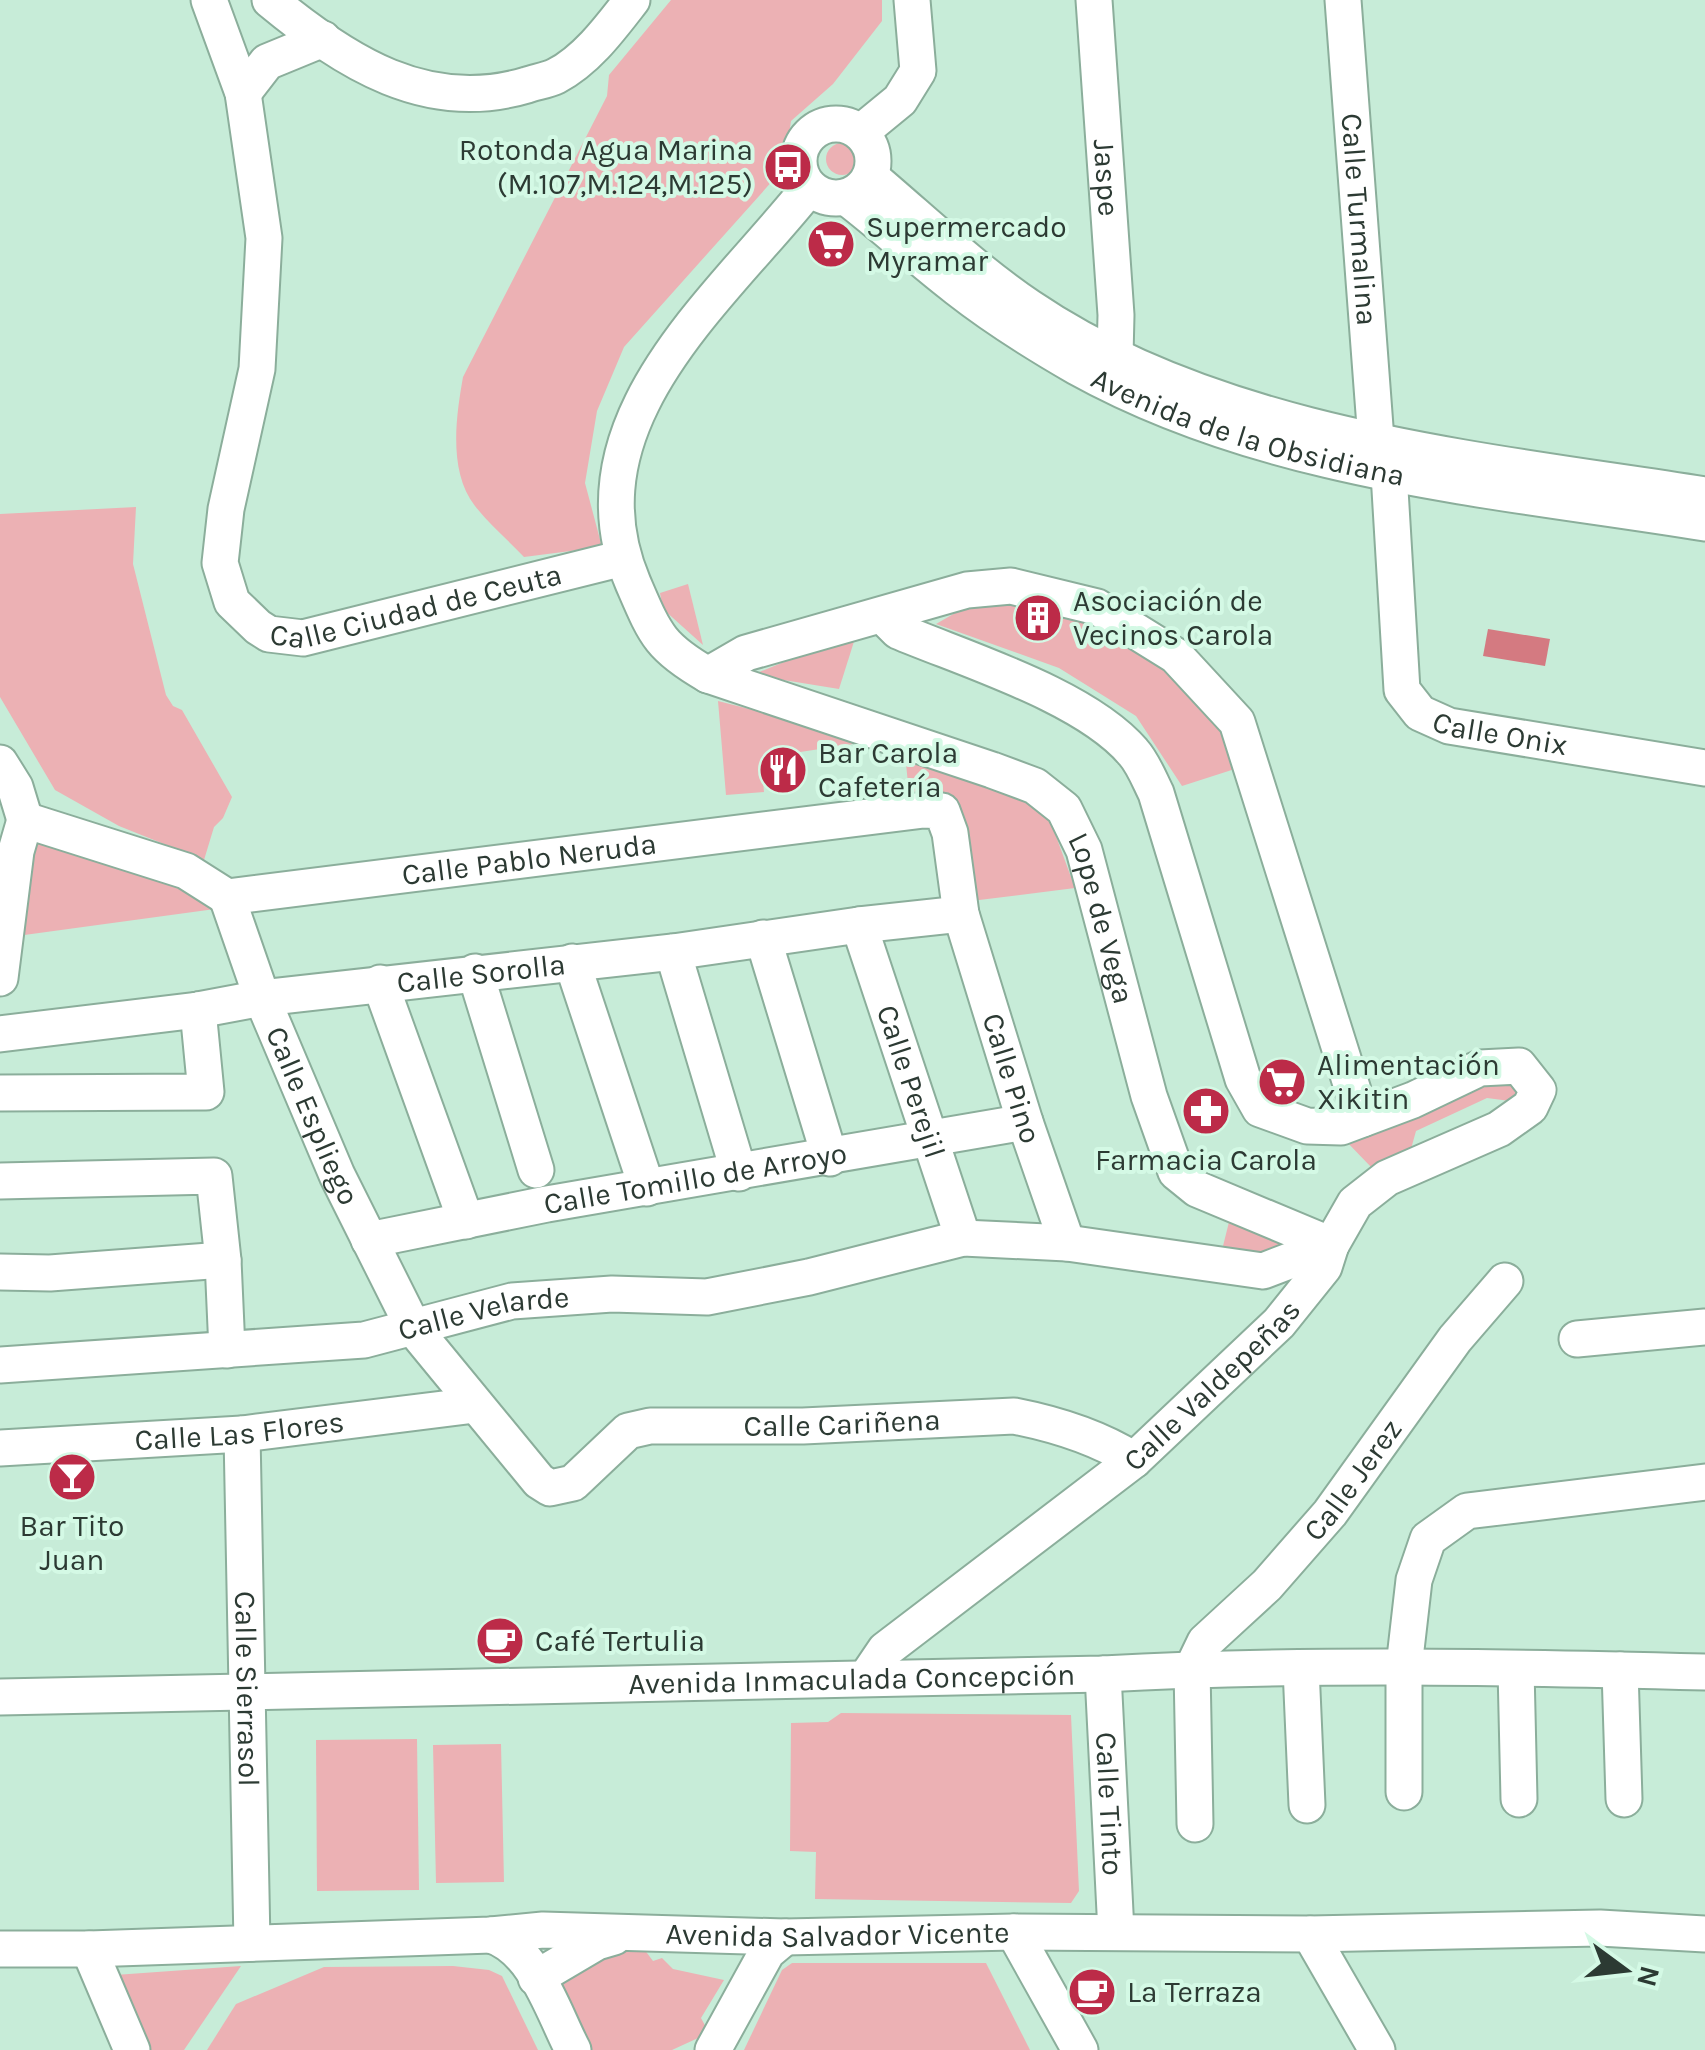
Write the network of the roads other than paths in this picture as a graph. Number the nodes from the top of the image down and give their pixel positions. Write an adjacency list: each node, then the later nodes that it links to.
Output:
1 (209, 0): 8 (street, Calle Ciudad de Ceuta)
2 (270, 0): 7 (street)
3 (632, 0): 7 (street)
4 (912, 0): 9 (street)
5 (1094, 0): 12 (street, Jaspe)
6 (1343, 0): 13 (street, Calle Turmalina)
7 (323, 39): 8 (street)
8 (243, 93): 17 (street, Calle Ciudad de Ceuta)
9 (861, 132): 10 (street); 11 (street)
10 (858, 187): 11 (street); 12 (street, Avenida de la Obsidiana); 14 (street, Avenida de la Obsidiana)
11 (809, 188): 17 (street, Lope de Vega)
12 (1114, 356): 13 (street, Avenida de la Obsidiana)
13 (1376, 440): 15 (street, Avenida de la Obsidiana)
14 (1389, 473): 16 (street, Avenida de la Obsidiana); 21 (street, Calle Onix)
15 (1705, 495)
16 (1705, 523)
17 (622, 558): 19 (street, Lope de Vega)
18 (883, 616): 19 (street); 36 (street); 36 (street)
19 (708, 675): 48 (street, Lope de Vega)
20 (0, 763): 22 (street)
21 (1705, 768)
22 (25, 820): 23 (street); 30 (street)
23 (228, 897): 24 (street, Calle Pablo Neruda); 32 (street, Calle Espliego)
24 (961, 914): 25 (street, Calle Sorolla); 37 (street, Calle Pino)
25 (859, 925): 26 (street, Calle Sorolla); 38 (street, Calle Perejil)
26 (762, 938): 27 (street, Calle Sorolla); 39 (street)
27 (673, 952): 28 (street, Calle Sorolla); 41 (street)
28 (572, 962): 29 (street, Calle Sorolla); 43 (street)
29 (475, 972): 31 (street, Calle Sorolla); 40 (street)
30 (0, 978)
31 (380, 983): 32 (street, Calle Sorolla); 44 (street)
32 (262, 998): 33 (street, Calle Sorolla); 46 (street, Calle Espliego)
33 (198, 1010): 34 (street, Calle Sorolla); 35 (street)
34 (0, 1034)
35 (0, 1094)
36 (1362, 1119): 48 (street, Calle Valdepeñas)
37 (1025, 1122): 38 (street, Calle Tomillo de Arroyo); 47 (street, Calle Pino)
38 (930, 1140): 39 (street, Calle Tomillo de Arroyo); 45 (street, Calle Perejil)
39 (830, 1158): 41 (street, Calle Tomillo de Arroyo)
40 (536, 1170)
41 (740, 1173): 43 (street, Calle Tomillo de Arroyo)
42 (0, 1180): 49 (street)
43 (646, 1188): 44 (street, Calle Tomillo de Arroyo)
44 (466, 1221): 46 (street, Calle Tomillo de Arroyo)
45 (963, 1238): 47 (street, Calle Velarde); 53 (street, Calle Velarde)
46 (370, 1240): 53 (street, Calle Espliego)
47 (1067, 1243): 48 (street)
48 (1331, 1245): 60 (street, Calle Valdepeñas)
49 (223, 1260): 50 (street); 55 (street)
50 (0, 1272)
51 (1506, 1281): 65 (street, Calle Jerez)
52 (1705, 1327): 54 (street)
53 (414, 1329): 55 (street, Calle Velarde); 57 (street, Calle Espliego)
54 (1577, 1339)
55 (227, 1350): 56 (street, Calle Velarde)
56 (0, 1366)
57 (476, 1404): 58 (street, Calle Las Flores); 62 (street, Calle Espliego)
58 (242, 1434): 59 (street, Calle Las Flores); 71 (street, Calle Sierrasol)
59 (0, 1448)
60 (1134, 1460): 62 (street, Calle Cariñena); 70 (street, Calle Valdepeñas)
61 (1705, 1482): 63 (street)
62 (564, 1488)
63 (1404, 1667): 64 (street, Avenida Inmaculada Concepción); 66 (street, Avenida Inmaculada Concepción); 73 (street)
64 (1301, 1668): 65 (street, Avenida Inmaculada Concepción); 76 (street)
65 (1192, 1669): 69 (street, Avenida Inmaculada Concepción); 77 (street)
66 (1516, 1669): 67 (street, Avenida Inmaculada Concepción); 74 (street)
67 (1620, 1670): 68 (street, Avenida Inmaculada Concepción); 75 (street)
68 (1705, 1672)
69 (1103, 1674): 70 (street, Avenida Inmaculada Concepción); 79 (street, Calle Tinto)
70 (866, 1678): 71 (street, Avenida Inmaculada Concepción)
71 (249, 1693): 72 (street, Avenida Inmaculada Concepción); 85 (street, Calle Sierrasol)
72 (0, 1697)
73 (1404, 1792)
74 (1519, 1799)
75 (1624, 1799)
76 (1307, 1805)
77 (1194, 1824)
78 (1014, 1932): 79 (street, Avenida Salvador Vicente); 84 (street, Avenida Salvador Vicente); 93 (street)
79 (1116, 1932): 80 (street, Avenida Salvador Vicente)
80 (1310, 1934): 81 (street, Avenida Salvador Vicente); 94 (street)
81 (1690, 1934): 88 (street, Avenida Salvador Vicente)
82 (491, 1935): 83 (street, Avenida Salvador Vicente); 85 (street, Avenida Salvador Vicente); 89 (street)
83 (625, 1935): 84 (street, Avenida Salvador Vicente); 89 (street)
84 (785, 1938): 92 (street)
85 (252, 1943): 87 (street, Avenida Salvador Vicente)
86 (0, 1948): 87 (street, Avenida Salvador Vicente)
87 (89, 1949): 90 (street)
88 (1705, 1952)
89 (536, 1978): 91 (street)
90 (132, 2050)
91 (573, 2050)
92 (713, 2050)
93 (1080, 2050)
94 (1377, 2050)

